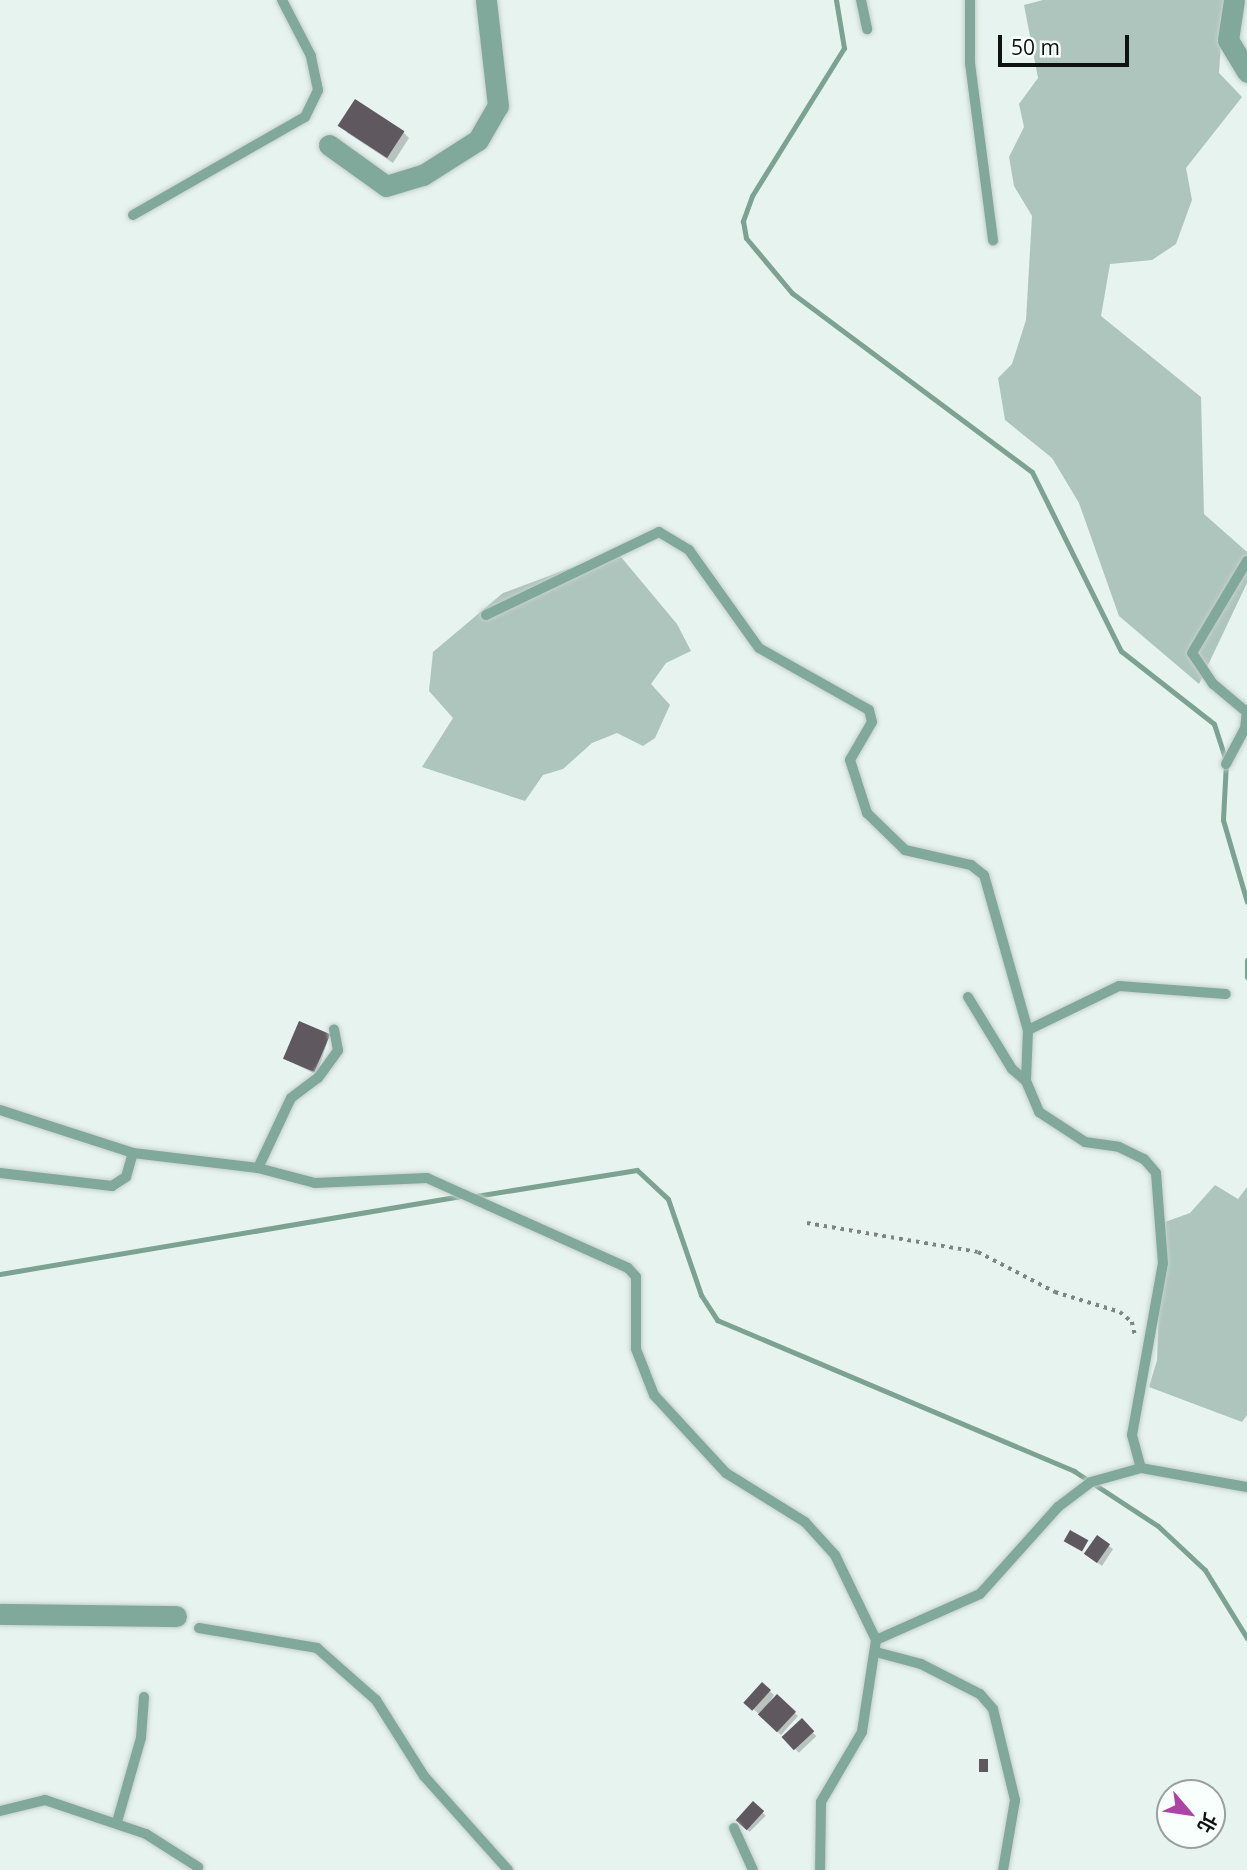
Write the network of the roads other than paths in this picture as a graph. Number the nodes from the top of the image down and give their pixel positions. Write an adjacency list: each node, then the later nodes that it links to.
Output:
1 (282, 0): 9 (lane)
2 (486, 0): 8 (street)
3 (861, 0): 6 (lane)
4 (970, 0): 10 (lane)
5 (1234, 0): 7 (street)
6 (867, 29)
7 (1247, 72)
8 (329, 145)
9 (134, 215)
10 (993, 241)
11 (1247, 561): 13 (lane)
12 (486, 615): 18 (lane)
13 (1245, 710): 14 (lane)
14 (1226, 764)
15 (1226, 994): 18 (lane)
16 (968, 997): 19 (lane)
17 (334, 1029): 22 (lane)
18 (1028, 1030): 19 (lane)
19 (1026, 1081): 24 (lane)
20 (0, 1110): 21 (lane)
21 (133, 1153): 22 (lane); 23 (lane)
22 (258, 1168): 29 (lane)
23 (0, 1173)
24 (1141, 1468): 25 (lane); 29 (lane)
25 (1247, 1487)
26 (0, 1614): 27 (street)
27 (176, 1616)
28 (200, 1628): 35 (lane)
29 (876, 1646): 37 (lane); 38 (lane)
30 (144, 1697): 32 (lane)
31 (0, 1811): 32 (lane)
32 (117, 1822): 34 (lane)
33 (734, 1828): 36 (lane)
34 (198, 1867)
35 (508, 1870)
36 (753, 1870)
37 (820, 1870)
38 (1003, 1870)

